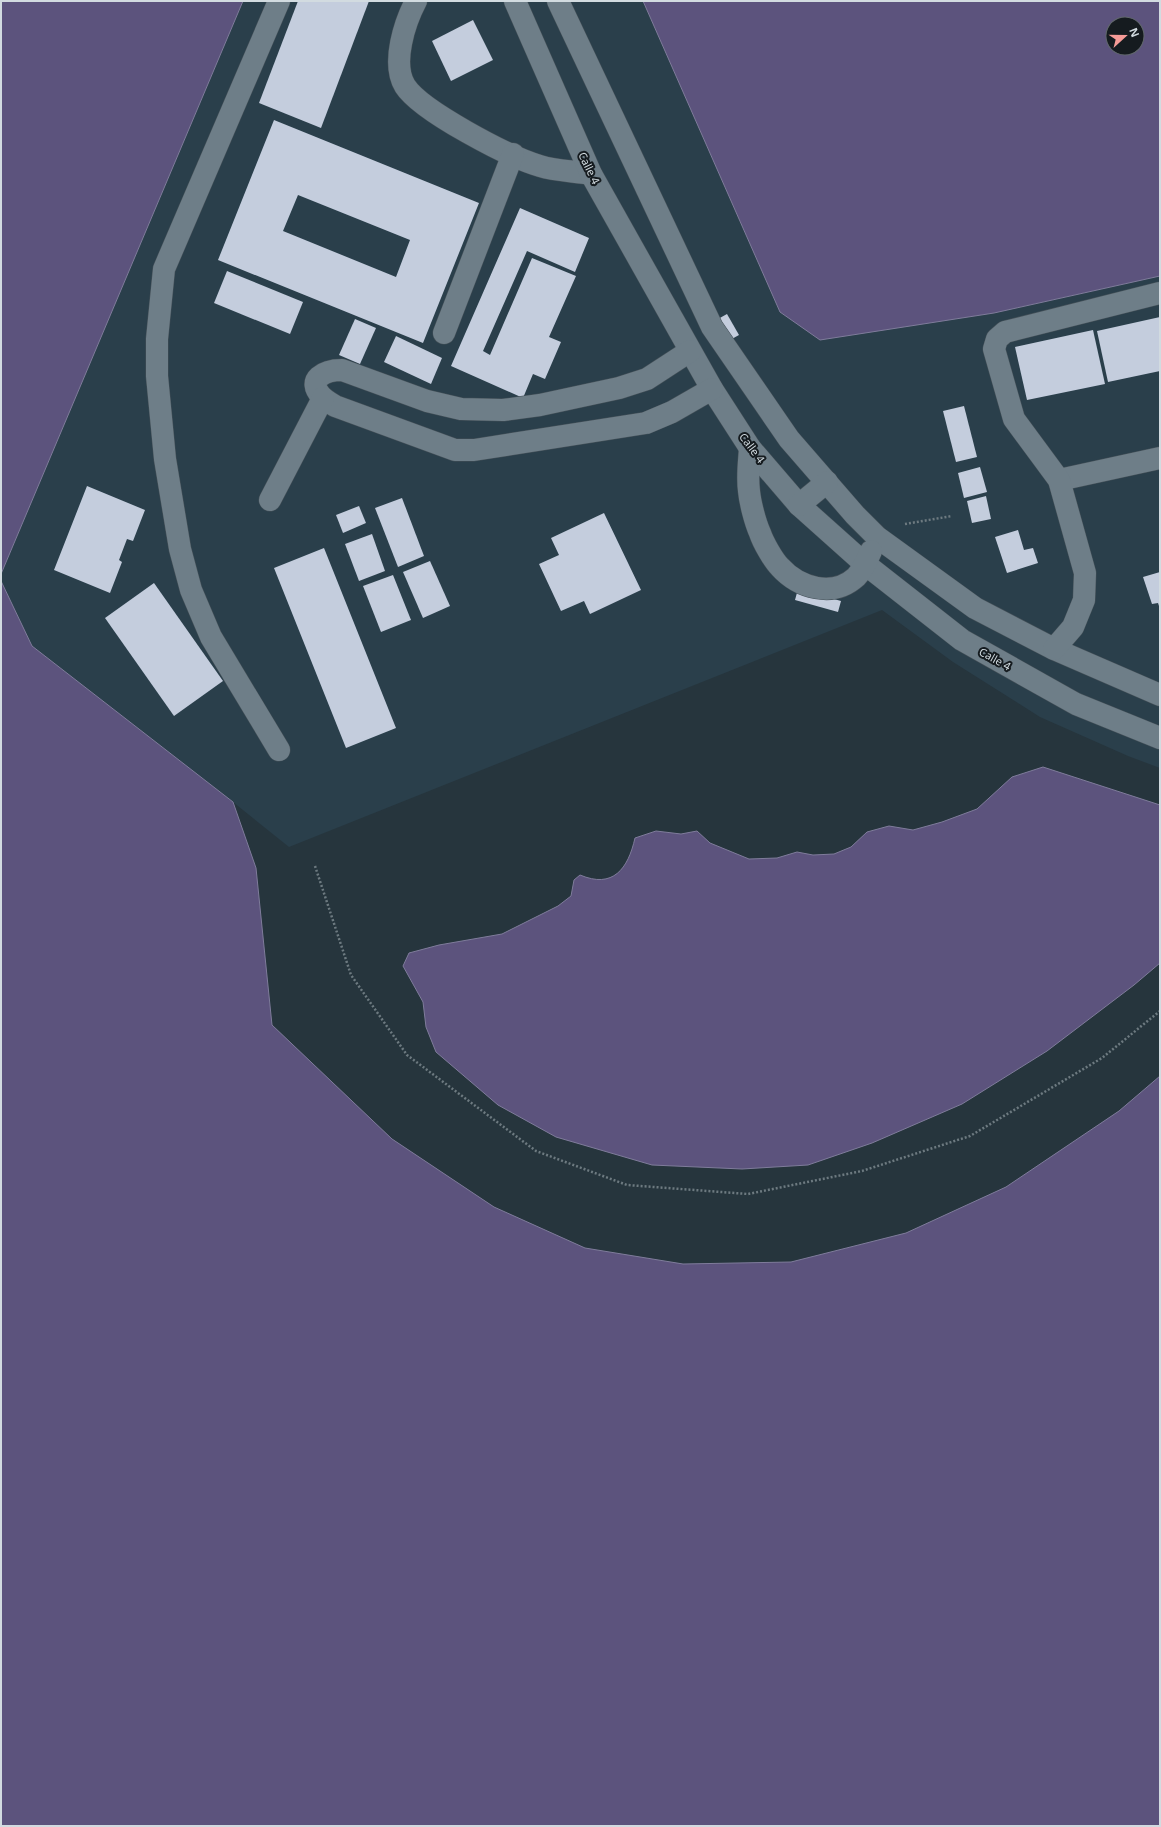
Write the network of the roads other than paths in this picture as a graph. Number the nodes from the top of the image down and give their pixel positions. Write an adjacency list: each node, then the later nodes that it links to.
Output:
1 (279, 1): 23 (lane)
2 (416, 1): 5 (lane)
3 (515, 1): 6 (lane, Calle 4)
4 (558, 1): 15 (lane)
5 (513, 154): 6 (lane); 8 (lane)
6 (591, 174): 9 (lane, Calle 4)
7 (1160, 293): 14 (lane)
8 (444, 333)
9 (690, 350): 10 (lane, Calle 4); 11 (lane)
10 (712, 389): 11 (lane); 12 (lane, Calle 4)
11 (323, 398): 16 (lane)
12 (750, 448): 17 (lane, Calle 4); 19 (lane)
13 (1160, 458): 14 (lane)
14 (1059, 480): 20 (lane)
15 (827, 482): 17 (lane); 18 (lane)
16 (270, 500)
17 (800, 505): 19 (lane, Calle 4)
18 (872, 533): 19 (lane); 20 (lane)
19 (865, 564): 22 (lane, Calle 4)
20 (1054, 649): 21 (lane)
21 (1160, 695)
22 (1160, 738)
23 (279, 750)

